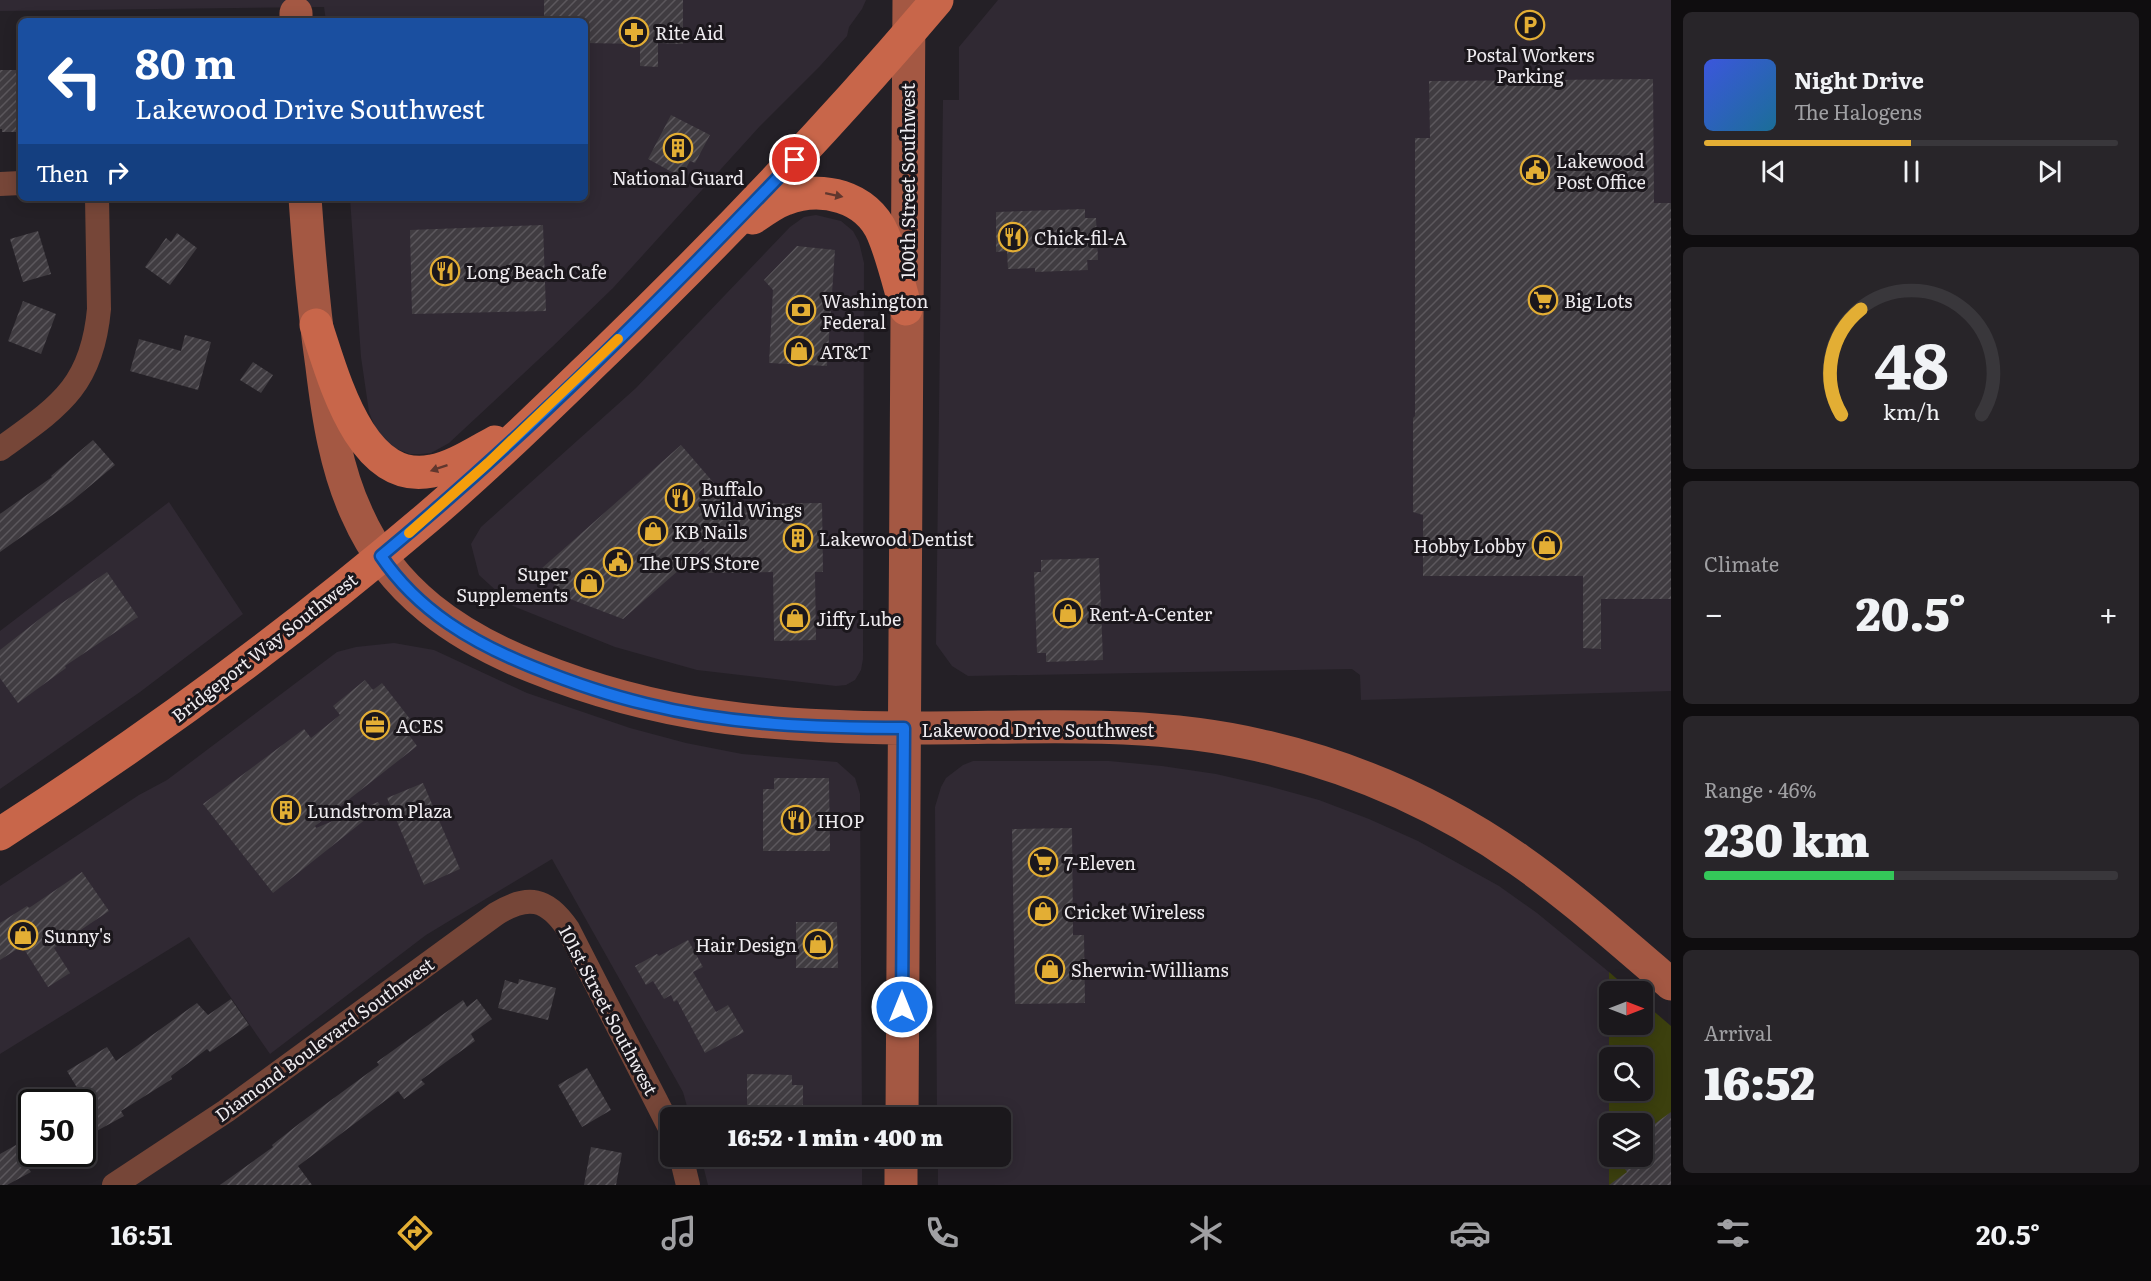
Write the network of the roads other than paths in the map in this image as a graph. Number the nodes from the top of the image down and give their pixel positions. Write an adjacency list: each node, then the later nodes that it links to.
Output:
1 (909, 0): 3 (main road, 100th Street Southwest)
2 (937, 0): 3 (main road, Bridgeport Way Southwest)
3 (908, 34): 8 (main road, Bridgeport Way Southwest); 9 (main road, 100th Street Southwest)
4 (18, 183): 5 (street)
5 (0, 184)
6 (97, 201): 12 (street)
7 (305, 201): 10 (main road, Lakewood Drive Southwest)
8 (708, 250): 9 (main road, one-way to 9); 11 (main road, Bridgeport Way Southwest)
9 (906, 309): 14 (main road, 100th Street Southwest)
10 (316, 325): 11 (main road, one-way to 10); 13 (main road, Lakewood Drive Southwest)
11 (529, 425): 13 (main road, Bridgeport Way Southwest)
12 (0, 450)
13 (381, 556): 14 (main road, Lakewood Drive Southwest); 15 (main road, Bridgeport Way Southwest)
14 (904, 728): 17 (main road, Lakewood Drive Southwest); 18 (main road, 100th Street Southwest)
15 (0, 834)
16 (536, 902): 19 (street, 101st Street Southwest); 22 (street, Diamond Boulevard Southwest)
17 (1671, 984)
18 (902, 1107)
19 (660, 1108)
20 (684, 1167): 23 (street)
21 (902, 1167): 24 (main road)
22 (114, 1185)
23 (688, 1185)
24 (901, 1185)

